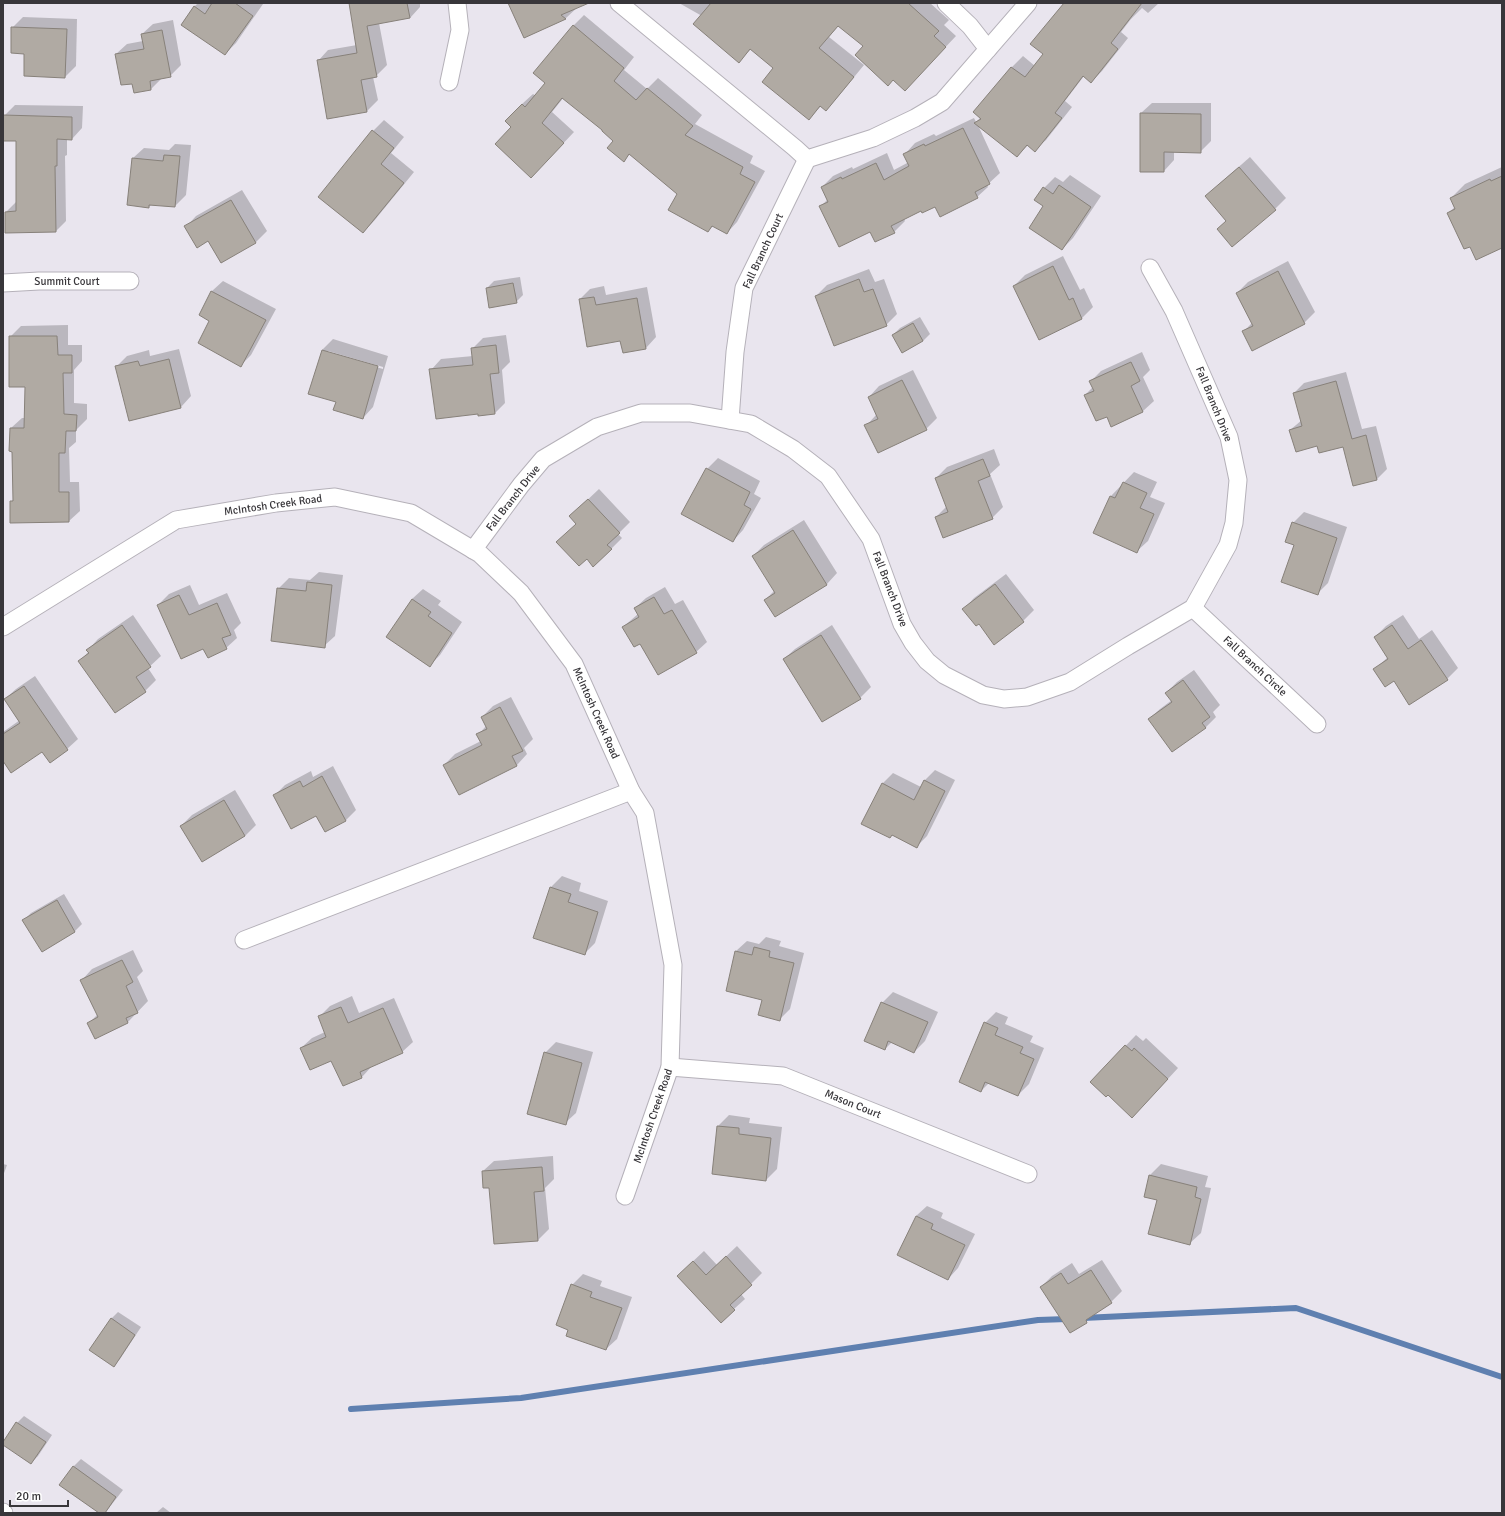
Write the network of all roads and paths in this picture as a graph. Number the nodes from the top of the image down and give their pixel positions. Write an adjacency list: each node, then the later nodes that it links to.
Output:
1 (457, 3): 6 (street)
2 (619, 3): 7 (street)
3 (946, 3): 5 (street)
4 (1028, 3): 5 (street)
5 (988, 49): 7 (street)
6 (449, 82)
7 (807, 159): 11 (street, Fall Branch Court)
8 (1150, 268): 13 (street, Fall Branch Drive)
9 (130, 281): 10 (street, Summit Court)
10 (3, 283)
11 (730, 420): 12 (street, Fall Branch Drive); 13 (street, Fall Branch Drive)
12 (473, 550): 14 (street, McIntosh Creek Road); 16 (street, McIntosh Creek Road)
13 (1193, 608): 15 (street, Fall Branch Circle)
14 (3, 627)
15 (1317, 724)
16 (631, 791): 17 (street); 18 (street, McIntosh Creek Road)
17 (244, 940)
18 (670, 1067): 19 (street, Mason Court); 20 (street, McIntosh Creek Road)
19 (1028, 1174)
20 (625, 1196)

